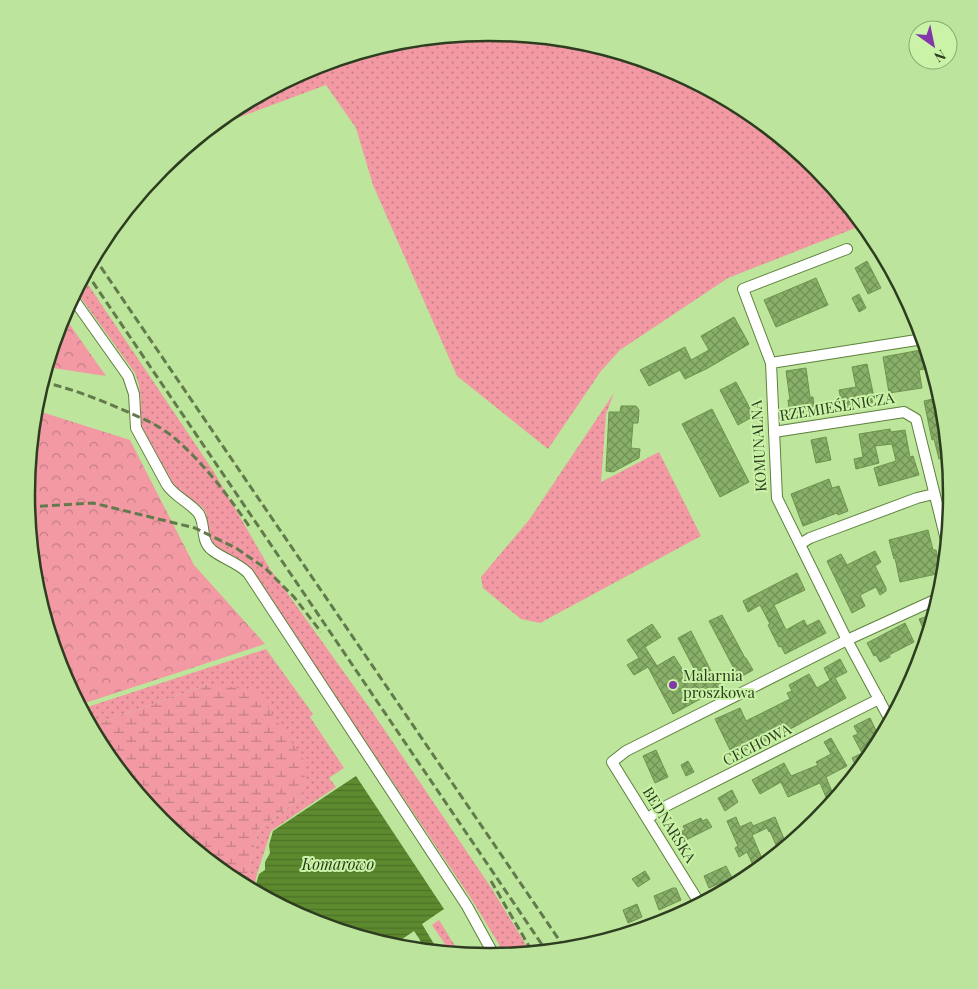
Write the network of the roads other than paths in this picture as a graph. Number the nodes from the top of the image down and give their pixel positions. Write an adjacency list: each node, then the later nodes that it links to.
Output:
1 (847, 249): 4 (street, KOMUNALNA)
2 (77, 305): 15 (street)
3 (916, 340): 4 (street)
4 (771, 363): 5 (street, KOMUNALNA)
5 (774, 432): 6 (street, RZEMIEŚLNICZA); 8 (street, KOMUNALNA)
6 (934, 494): 7 (street, RZEMIEŚLNICZA); 8 (street)
7 (942, 525)
8 (800, 544): 10 (street, KOMUNALNA)
9 (930, 602): 10 (street)
10 (847, 640): 11 (street, KOMUNALNA); 13 (street, BEDNARSKA)
11 (879, 699): 12 (street, KOMUNALNA); 13 (street, CECHOWA)
12 (887, 713)
13 (648, 818): 14 (street, BEDNARSKA)
14 (697, 898)
15 (490, 948)

